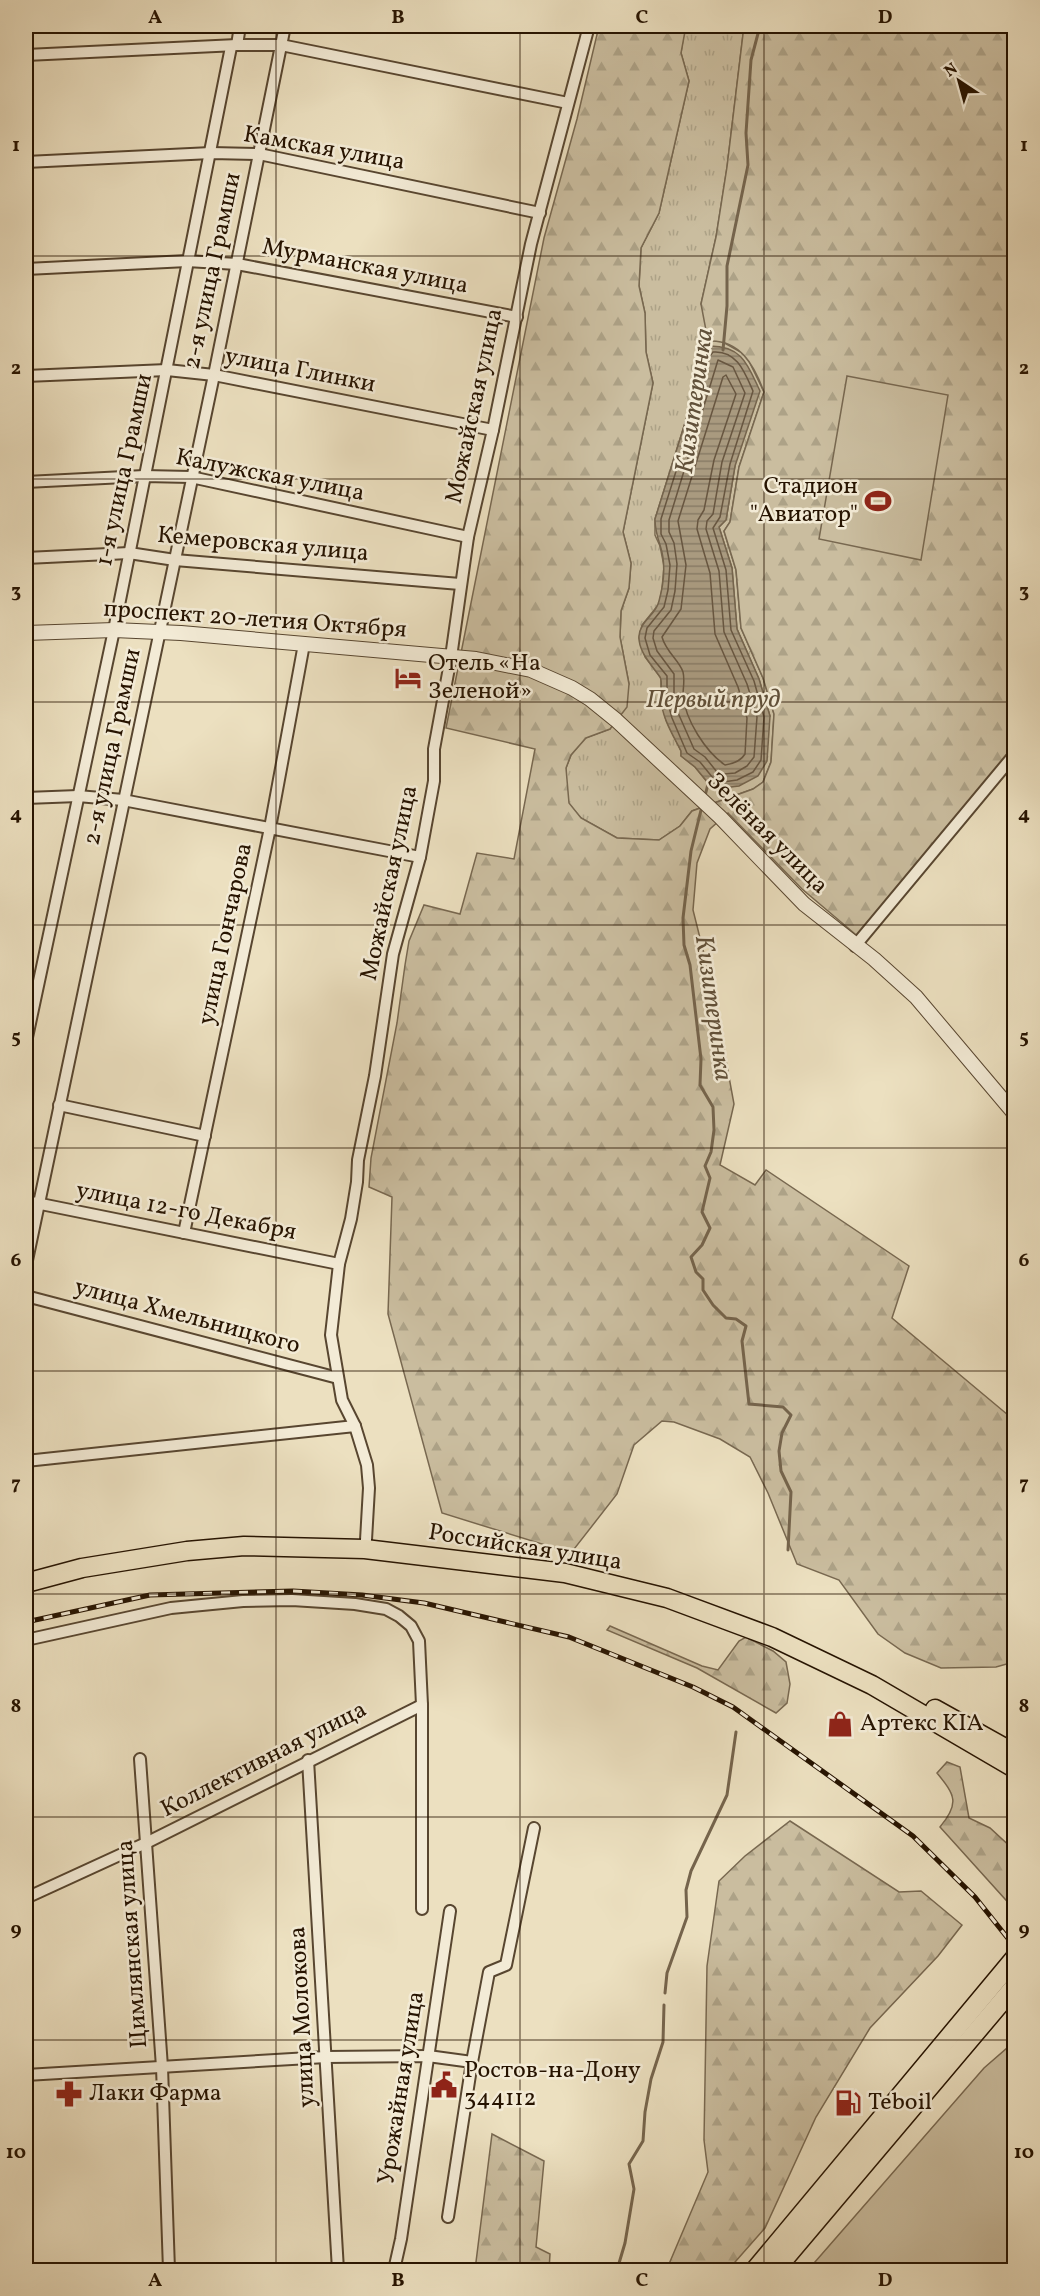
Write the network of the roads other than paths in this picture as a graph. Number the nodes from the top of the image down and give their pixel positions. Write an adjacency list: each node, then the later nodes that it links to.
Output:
1 (240, 26): 5 (street, 1-я улица Грамши)
2 (285, 26): 4 (street, 2-я улица Грамши)
3 (589, 26): 7 (street, Можайская улица)
4 (281, 45): 5 (street); 7 (street); 9 (street, 2-я улица Грамши)
5 (234, 46): 6 (street); 8 (street, 1-я улица Грамши)
6 (26, 56)
7 (568, 103): 11 (street, Можайская улица)
8 (211, 153): 9 (street, Камская улица); 10 (street, Камская улица); 12 (street, 1-я улица Грамши)
9 (259, 154): 11 (street, Камская улица); 13 (street, 2-я улица Грамши)
10 (26, 162)
11 (540, 213): 15 (street, Можайская улица)
12 (187, 261): 13 (street, Мурманская улица); 14 (street, Мурманская улица); 16 (street, 1-я улица Грамши)
13 (237, 264): 15 (street, Мурманская улица); 17 (street, 2-я улица Грамши)
14 (26, 269)
15 (517, 317): 19 (street, Можайская улица)
16 (167, 370): 17 (street, улица Глинки); 18 (street, улица Глинки); 20 (street, 1-я улица Грамши)
17 (214, 375): 19 (street, улица Глинки); 21 (street, 2-я улица Грамши)
18 (26, 376)
19 (493, 430): 23 (street, Можайская улица)
20 (144, 476): 21 (street, Калужская улица); 22 (street, Калужская улица); 24 (street, 1-я улица Грамши)
21 (191, 477): 23 (street, Калужская улица); 26 (street, 2-я улица Грамши)
22 (26, 482)
23 (468, 537): 27 (street, Можайская улица)
24 (129, 553): 25 (street, Кемеровская улица); 26 (street, Кемеровская улица); 28 (street, 1-я улица Грамши)
25 (26, 558)
26 (175, 560): 27 (street, Кемеровская улица); 29 (street, 2-я улица Грамши)
27 (460, 584): 32 (street, Можайская улица)
28 (114, 630): 29 (street, проспект 20-летия Октября); 30 (street, проспект 20-летия Октября); 34 (street, 1-я улица Грамши)
29 (159, 632): 31 (street, проспект 20-летия Октября); 36 (street, 2-я улица Грамши)
30 (26, 633)
31 (304, 644): 32 (street, проспект 20-летия Октября); 37 (street, улица Гончарова)
32 (448, 657): 38 (street, Можайская улица); 39 (street, Зелёная улица)
33 (1014, 756): 39 (street)
34 (78, 796): 35 (street); 36 (street); 40 (street, 1-я улица Грамши)
35 (26, 798)
36 (123, 800): 37 (street); 41 (street, 2-я улица Грамши)
37 (270, 828): 38 (street); 43 (street, улица Гончарова)
38 (420, 857): 47 (street, Можайская улица)
39 (855, 946): 42 (street, Зелёная улица)
40 (26, 1042)
41 (59, 1105): 43 (street); 45 (street, 2-я улица Грамши)
42 (1014, 1113)
43 (205, 1136): 46 (street, улица Гончарова)
44 (26, 1201): 45 (street, улица 12-го Декабря)
45 (38, 1203): 46 (street, улица 12-го Декабря); 48 (street, 2-я улица Грамши)
46 (184, 1233): 47 (street, улица 12-го Декабря)
47 (339, 1264): 50 (street, Можайская улица)
48 (26, 1265)
49 (26, 1296): 50 (street, улица Хмельницкого)
50 (338, 1378): 51 (street, Можайская улица)
51 (354, 1426): 52 (street); 53 (street, Можайская улица)
52 (26, 1461)
53 (366, 1540): 54 (main road, Российская улица); 58 (main road, Российская улица)
54 (26, 1574)
55 (26, 1583): 61 (main road, Российская улица)
56 (26, 1640): 57 (street)
57 (422, 1705): 60 (street, Коллективная улица); 65 (street)
58 (1014, 1753)
59 (140, 1759): 63 (street, Цимлянская улица)
60 (308, 1760): 63 (street, Коллективная улица); 71 (street, улица Молокова)
61 (1014, 1768)
62 (534, 1828): 72 (street)
63 (147, 1842): 64 (street, Коллективная улица); 73 (street, Цимлянская улица)
64 (26, 1898)
65 (422, 1909)
66 (450, 1911): 70 (street, Урожайная улица)
67 (1014, 1959): 69 (main road)
68 (1014, 1987): 69 (main road)
69 (996, 1995): 79 (main road); 80 (main road)
70 (428, 2056): 71 (street); 72 (street); 78 (street, Урожайная улица)
71 (326, 2057): 73 (street); 77 (street, улица Молокова)
72 (472, 2062): 75 (street)
73 (162, 2067): 74 (street); 76 (street, Цимлянская улица)
74 (26, 2075)
75 (448, 2217)
76 (169, 2271)
77 (338, 2271)
78 (394, 2271)
79 (755, 2271)
80 (775, 2271)

